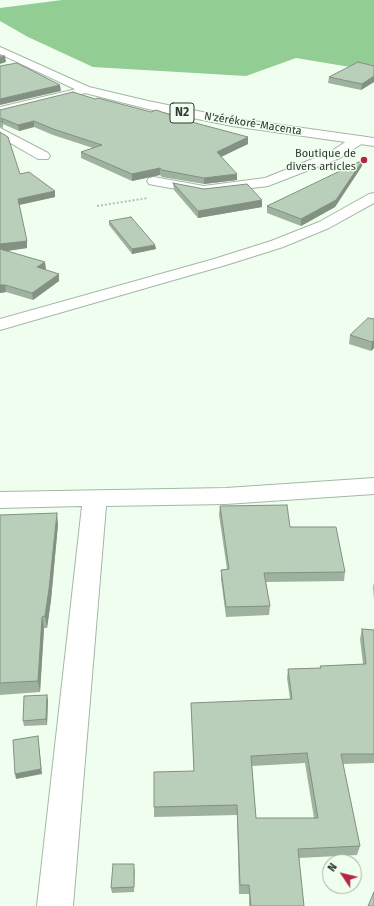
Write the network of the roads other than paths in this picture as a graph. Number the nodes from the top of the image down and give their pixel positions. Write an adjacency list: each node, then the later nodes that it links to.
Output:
1 (0, 50): 2 (main road, N'zérékoré-Macenta / N2)
2 (26, 61): 3 (main road); 4 (main road, N'zérékoré-Macenta / N2)
3 (6, 66)
4 (85, 90): 5 (main road); 7 (main road, N'zérékoré-Macenta / N2)
5 (0, 111)
6 (0, 132): 9 (main road)
7 (358, 140): 8 (main road, N'zérékoré-Macenta / N2); 10 (main road)
8 (374, 142)
9 (43, 156)
10 (154, 181)
11 (374, 197): 12 (main road)
12 (0, 325)
13 (374, 486): 14 (main road)
14 (95, 498): 15 (main road); 16 (main road)
15 (0, 500)
16 (55, 906)

